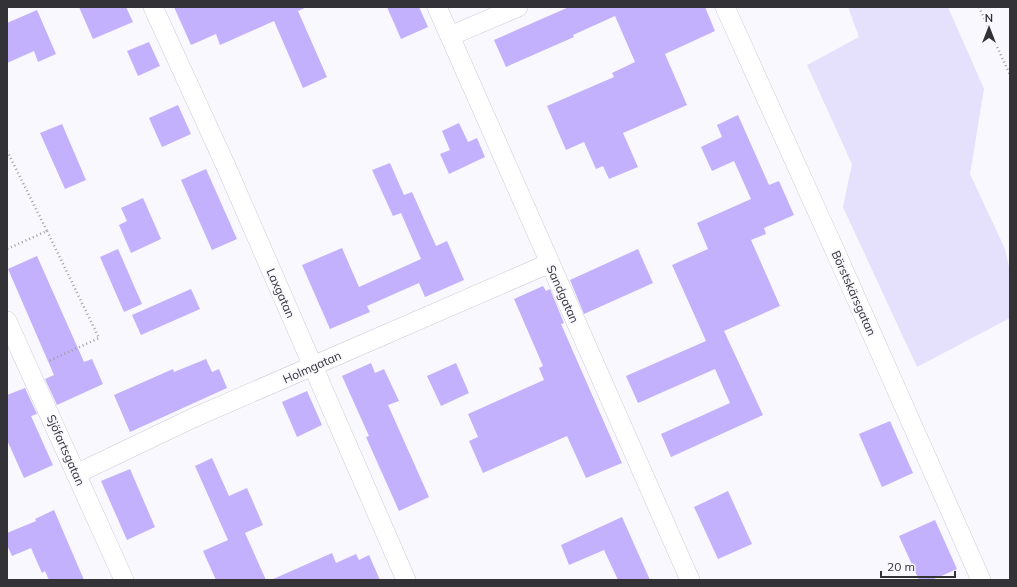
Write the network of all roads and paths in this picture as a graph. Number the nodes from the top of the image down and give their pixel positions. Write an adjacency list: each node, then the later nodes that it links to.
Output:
1 (153, 7): 14 (street, Laxgatan)
2 (437, 7): 6 (street, Sandgatan)
3 (518, 7): 6 (street)
4 (725, 7): 19 (street, Börstskärsgatan)
5 (980, 7): 7 (path)
6 (450, 36): 11 (street, Sandgatan)
7 (1010, 75)
8 (7, 151): 9 (path)
9 (46, 232): 10 (path); 13 (path)
10 (7, 249)
11 (550, 263): 14 (street, Holmgatan); 18 (street, Sandgatan)
12 (7, 321): 15 (street, Sjöfartsgatan)
13 (43, 364)
14 (313, 366): 15 (street, Holmgatan); 17 (street, Laxgatan)
15 (76, 474): 16 (street, Sjöfartsgatan)
16 (124, 580)
17 (406, 580)
18 (690, 580)
19 (981, 580)

